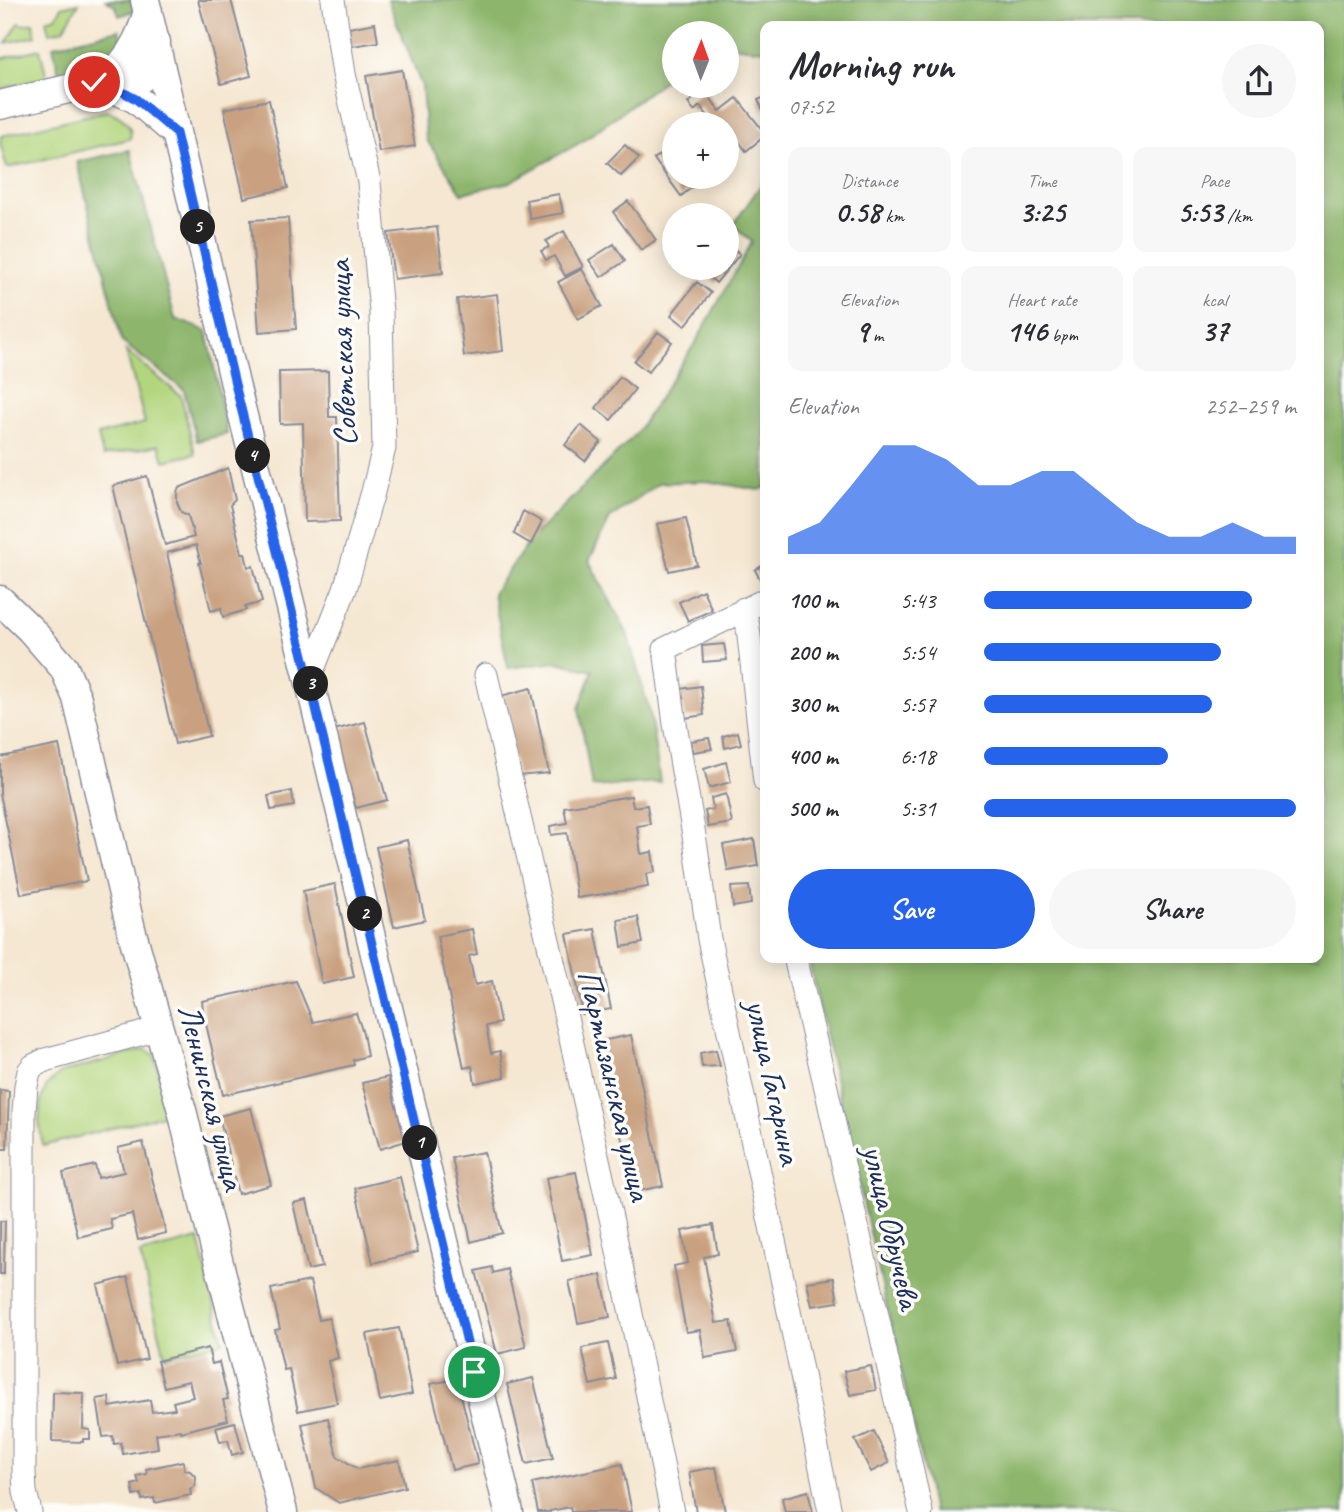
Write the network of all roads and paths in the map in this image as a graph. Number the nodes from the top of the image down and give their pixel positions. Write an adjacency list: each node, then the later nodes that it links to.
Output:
1 (333, 0): 10 (street, Советская улица)
2 (147, 5): 3 (main road); 4 (main road)
3 (156, 42): 4 (main road); 6 (main road)
4 (98, 82): 5 (main road); 6 (main road)
5 (0, 105)
6 (176, 133): 10 (main road)
7 (0, 600): 13 (main road, Ленинская улица)
8 (754, 604): 11 (street); 18 (street, улица Гагарина)
9 (486, 675): 17 (street, Партизанская улица)
10 (309, 679): 16 (main road)
11 (760, 736)
12 (796, 963): 19 (street, улица Обручева)
13 (159, 1027): 14 (street); 15 (main road, Ленинская улица)
14 (30, 1512)
15 (283, 1512)
16 (509, 1512)
17 (672, 1512)
18 (830, 1512)
19 (921, 1512)

